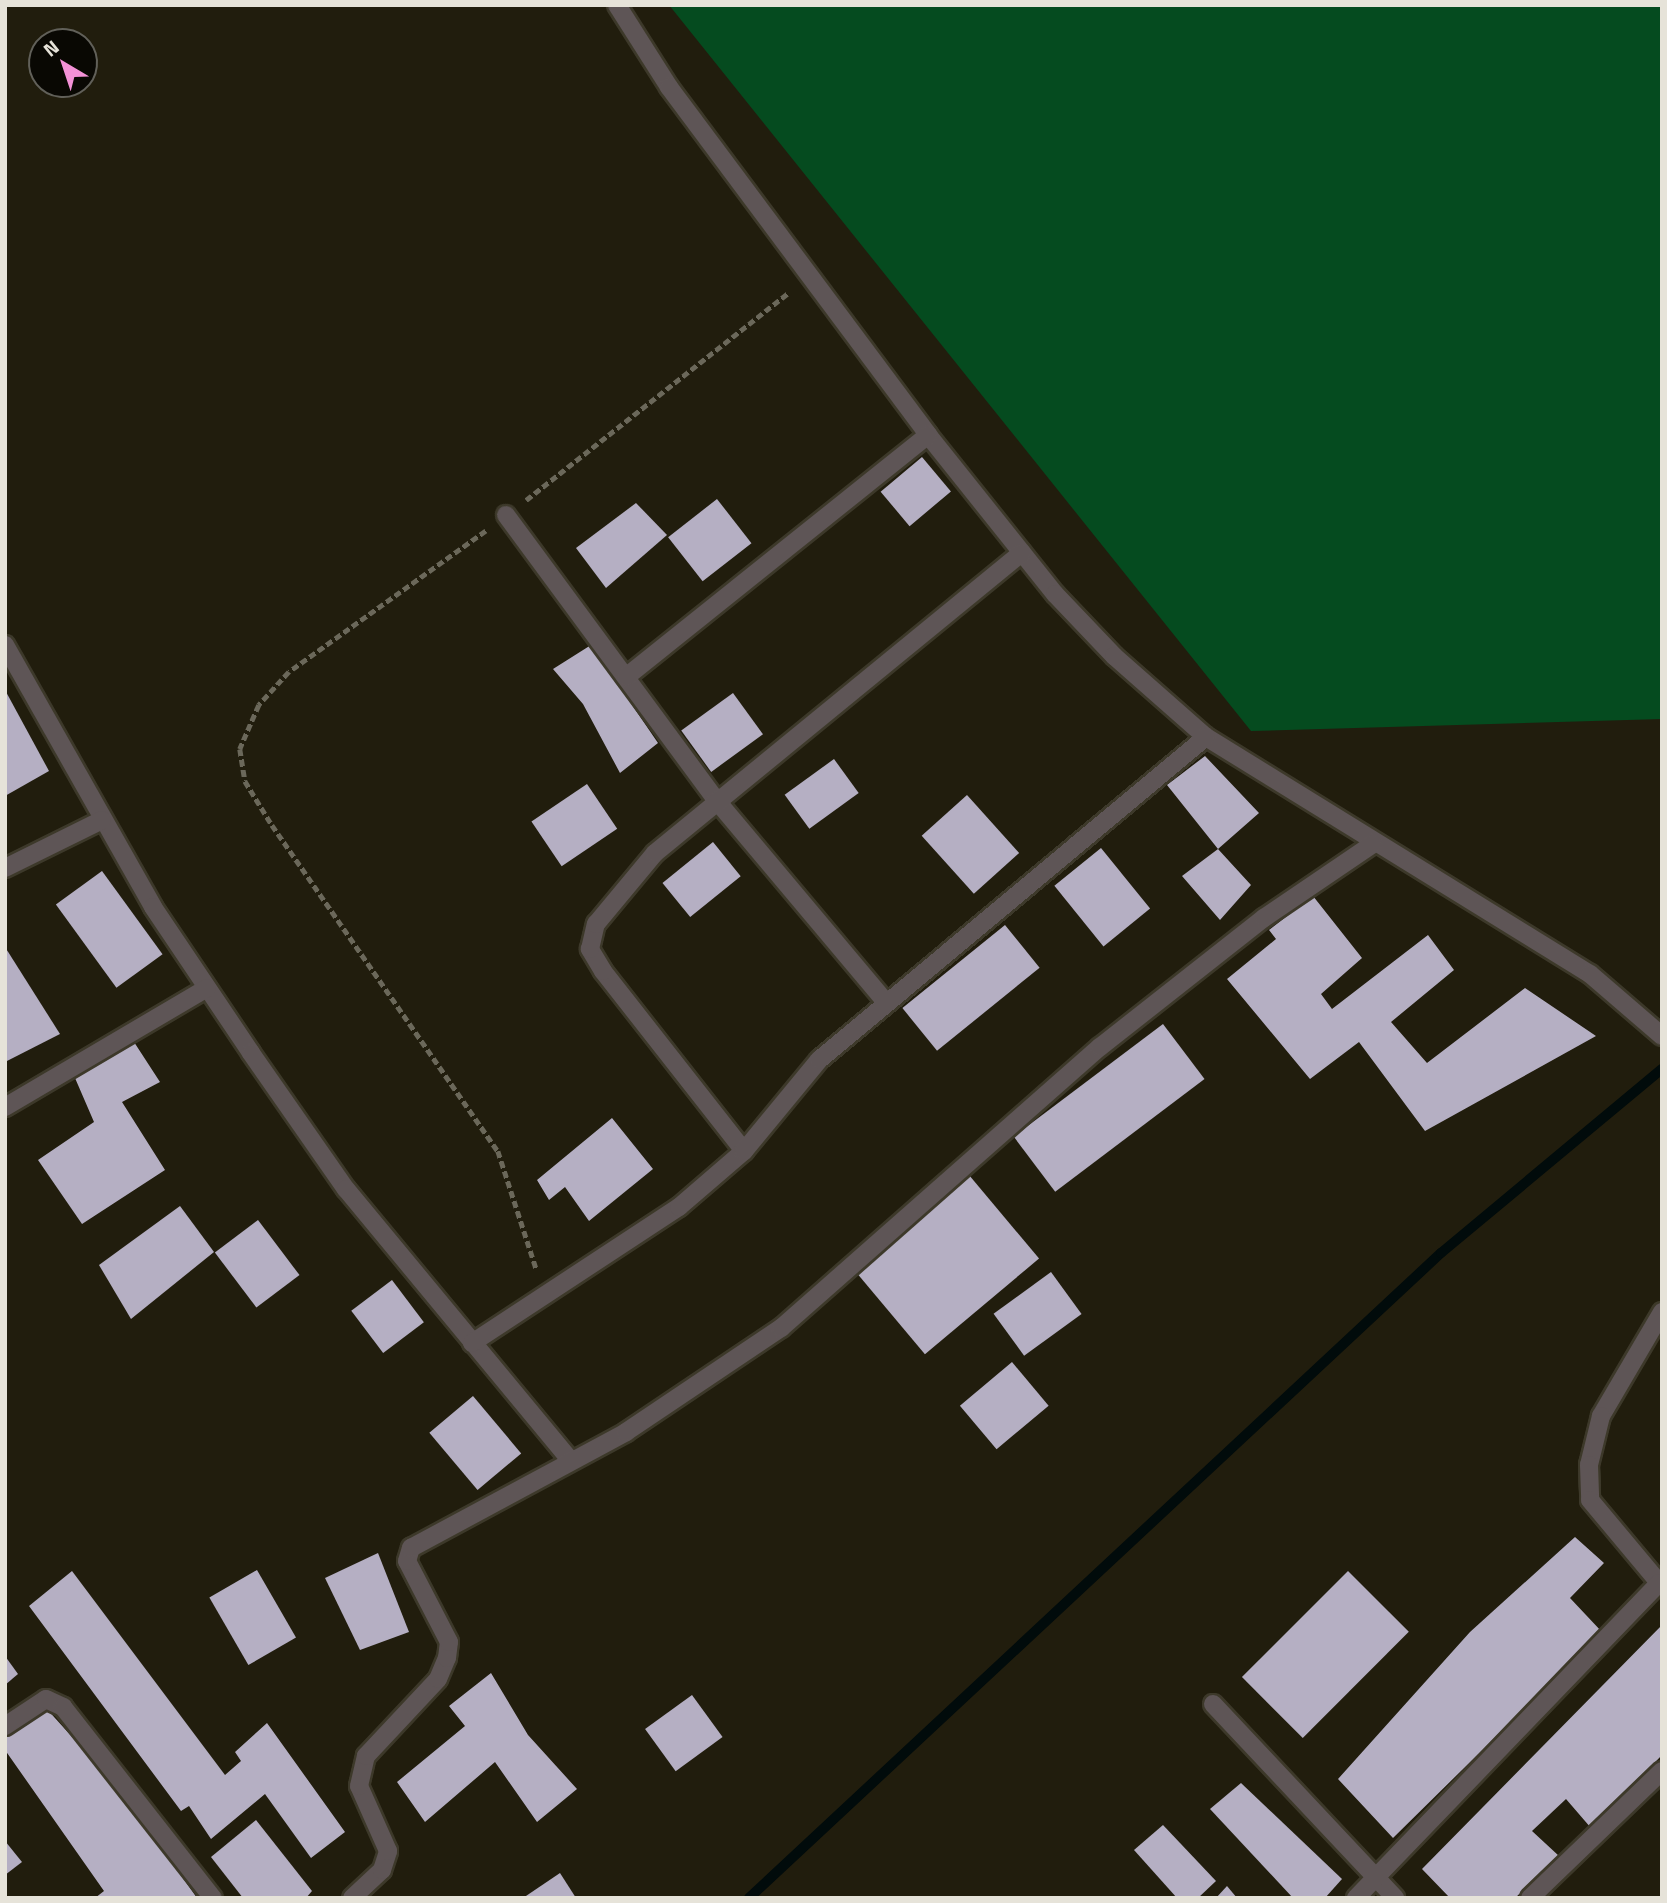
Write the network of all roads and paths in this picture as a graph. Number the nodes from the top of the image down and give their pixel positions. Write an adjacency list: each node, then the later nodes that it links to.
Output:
1 (617, 5): 2 (street)
2 (809, 276): 3 (street); 4 (path)
3 (928, 435): 5 (street); 7 (street)
4 (506, 515): 7 (street); 18 (path)
5 (1022, 553): 8 (street); 9 (street)
6 (5, 645): 10 (street)
7 (626, 677): 9 (street)
8 (1206, 737): 11 (street); 14 (street)
9 (717, 801): 14 (street); 17 (street)
10 (102, 820): 12 (street); 13 (street)
11 (1373, 844): 15 (street); 21 (street)
12 (5, 867)
13 (207, 988): 16 (street); 20 (street)
14 (885, 1001): 17 (street)
15 (1656, 1029)
16 (5, 1107)
17 (744, 1151): 18 (street)
18 (544, 1299): 20 (street)
19 (1662, 1312): 22 (street)
20 (472, 1343): 21 (street)
21 (571, 1461): 28 (street)
22 (1660, 1585): 26 (street)
23 (1213, 1704): 26 (street)
24 (5, 1726): 27 (street)
25 (1662, 1771): 31 (street)
26 (1376, 1878): 29 (street); 30 (street)
27 (213, 1898)
28 (352, 1898)
29 (1356, 1898)
30 (1395, 1898)
31 (1530, 1898)

